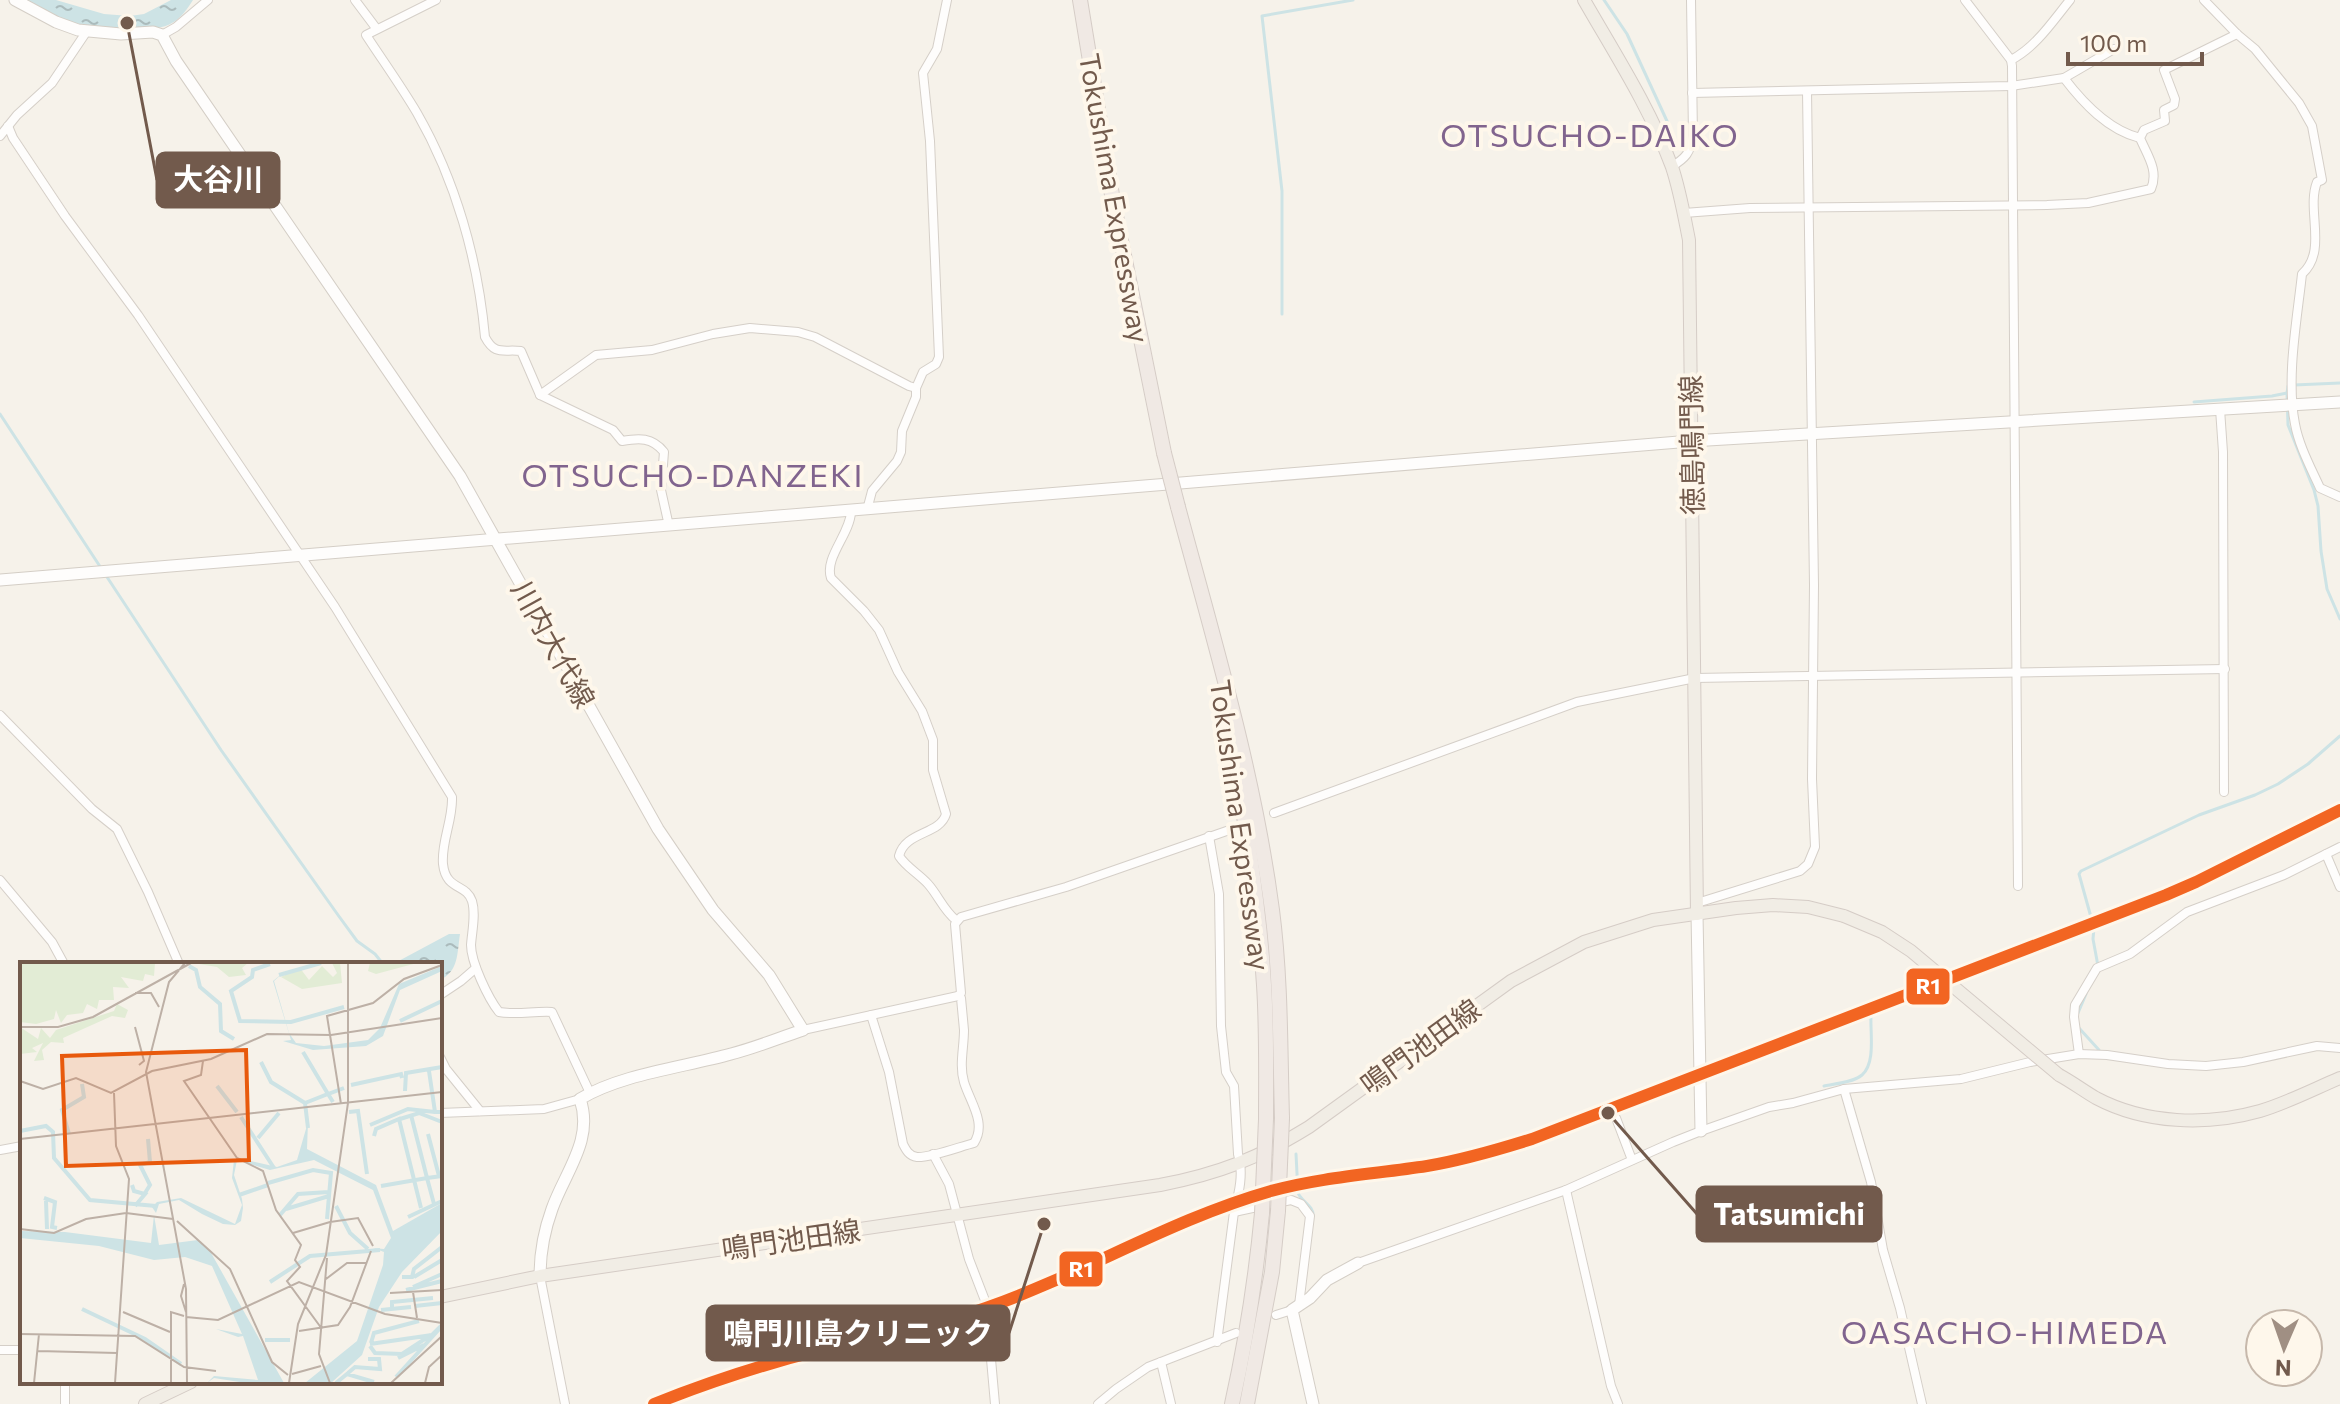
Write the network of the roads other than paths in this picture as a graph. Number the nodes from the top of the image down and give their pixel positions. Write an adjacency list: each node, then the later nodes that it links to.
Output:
1 (15, 0): 13 (street)
2 (208, 0): 14 (street)
3 (355, 0): 12 (street)
4 (436, 0): 12 (street)
5 (947, 0): 29 (street)
6 (1080, 0): 44 (highway, Tokushima Expressway, bridge)
7 (1584, 0): 25 (main road, 徳島鳴門線)
8 (1691, 0): 21 (street)
9 (1965, 0): 17 (street)
10 (2070, 0): 17 (street)
11 (2204, 0): 15 (street)
12 (376, 28): 30 (street)
13 (87, 31): 14 (street); 22 (street)
14 (164, 34): 41 (street, 川内大代線)
15 (2237, 34): 24 (street); 32 (street)
16 (2114, 49): 18 (street)
17 (2011, 60): 19 (street)
18 (2064, 78): 19 (street); 24 (street)
19 (2011, 86): 20 (street); 26 (street)
20 (1807, 91): 21 (street); 27 (street)
21 (1692, 93): 25 (street)
22 (8, 126): 23 (street); 42 (street)
23 (0, 136)
24 (2140, 138): 26 (street)
25 (1671, 167): 28 (main road, 徳島鳴門線)
26 (2012, 204): 27 (street); 34 (street)
27 (1809, 209): 28 (street); 35 (street)
28 (1684, 213): 36 (main road, 徳島鳴門線)
29 (916, 388): 30 (street); 38 (street)
30 (540, 395): 40 (street)
31 (2340, 402): 32 (street)
32 (2289, 405): 33 (street); 37 (street)
33 (2220, 409): 34 (street); 45 (street)
34 (2015, 422): 35 (street); 46 (street)
35 (1811, 435): 36 (street); 47 (street)
36 (1691, 441): 38 (street); 48 (main road, 徳島鳴門線)
37 (2340, 497)
38 (867, 510): 39 (street)
39 (851, 512): 40 (street); 60 (street)
40 (669, 526): 41 (street)
41 (496, 539): 42 (street); 67 (street, 川内大代線)
42 (300, 557): 43 (street); 63 (street)
43 (1, 578)
44 (1210, 629): 100 (highway, Tokushima Expressway, bridge); 101 (highway, Tokushima Expressway, bridge)
45 (2225, 669): 46 (street); 50 (street)
46 (2018, 673): 47 (street); 57 (street)
47 (1813, 677): 48 (street); 59 (street)
48 (1695, 678): 51 (street); 59 (main road, 徳島鳴門線)
49 (0, 715): 62 (street)
50 (2224, 792)
51 (1274, 813)
52 (1238, 827): 53 (street)
53 (1209, 836): 60 (street); 82 (street)
54 (2340, 847): 55 (street)
55 (2326, 854): 58 (street); 69 (street)
56 (0, 880): 61 (street)
57 (2018, 886)
58 (2340, 887)
59 (1697, 909): 71 (main road, 鳴門池田線, bridge); 77 (street); 82 (main road, 鳴門池田線)
60 (956, 920): 65 (street)
61 (63, 962)
62 (178, 962)
63 (476, 968): 64 (street); 73 (street)
64 (442, 994)
65 (958, 996): 66 (street); 80 (street)
66 (871, 1015): 67 (street); 80 (street)
67 (803, 1030): 73 (street)
68 (2340, 1048): 69 (street)
69 (2079, 1054): 72 (street)
70 (442, 1061): 74 (street)
71 (2340, 1078)
72 (1844, 1089): 77 (street); 104 (street)
73 (585, 1096): 74 (street); 87 (street)
74 (480, 1111): 75 (street)
75 (442, 1113)
76 (1616, 1118): 81 (street)
77 (1701, 1131): 81 (street)
78 (20, 1146): 79 (street)
79 (0, 1150)
80 (933, 1154): 85 (street)
81 (1632, 1160): 83 (street)
82 (1241, 1163): 84 (street); 85 (main road, 鳴門池田線)
83 (1566, 1190): 86 (street); 103 (street)
84 (1234, 1212): 89 (street); 92 (street)
85 (957, 1214): 87 (main road, 鳴門池田線); 97 (street)
86 (1358, 1263): 89 (street)
87 (540, 1276): 88 (main road, 鳴門池田線); 96 (street)
88 (442, 1297)
89 (1296, 1307): 90 (street); 102 (street)
90 (1276, 1315)
91 (1236, 1333): 92 (street)
92 (1217, 1342): 93 (street)
93 (1161, 1362): 98 (street); 99 (street)
94 (187, 1384): 95 (main road)
95 (145, 1404)
96 (565, 1404)
97 (995, 1404)
98 (1098, 1404)
99 (1171, 1404)
100 (1232, 1404)
101 (1247, 1404)
102 (1313, 1404)
103 (1618, 1404)
104 (1922, 1404)

